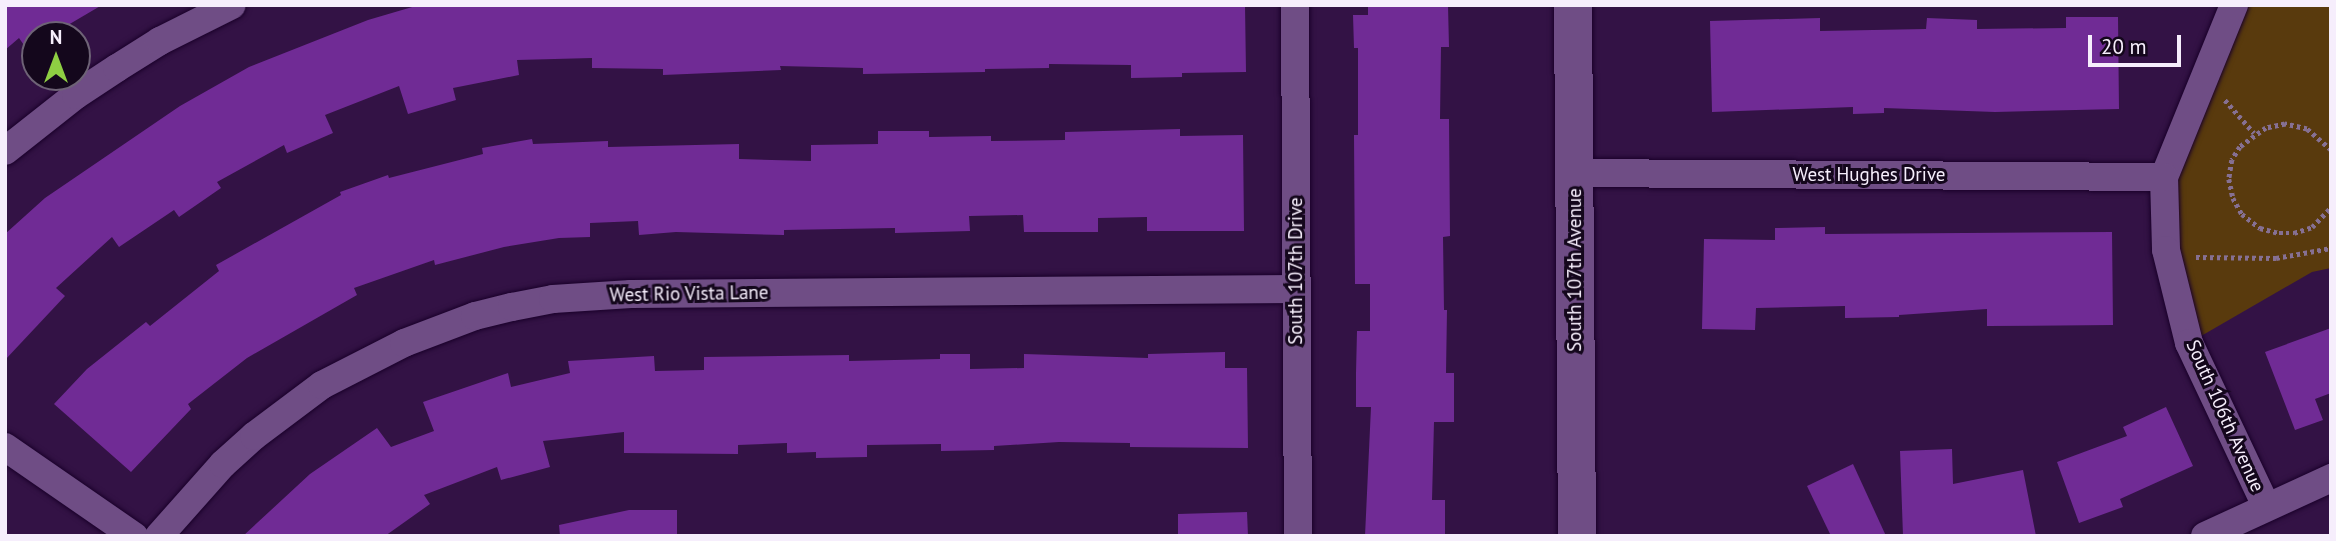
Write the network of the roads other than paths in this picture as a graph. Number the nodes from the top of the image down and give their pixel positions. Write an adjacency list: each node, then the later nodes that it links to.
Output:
1 (232, 5): 5 (street)
2 (1295, 5): 8 (street, South 107th Drive)
3 (1573, 5): 6 (main road, South 107th Avenue)
4 (2234, 5): 7 (street, South 106th Avenue)
5 (5, 151)
6 (1574, 173): 7 (street, West Hughes Drive); 15 (main road, South 107th Avenue)
7 (2164, 177): 11 (street, South 106th Avenue)
8 (1296, 289): 13 (street, West Rio Vista Lane); 14 (street, South 107th Drive)
9 (5, 447): 12 (street)
10 (2331, 478): 11 (street)
11 (2266, 506): 16 (street)
12 (134, 536)
13 (159, 536)
14 (1298, 536)
15 (1577, 536)
16 (2205, 536)

